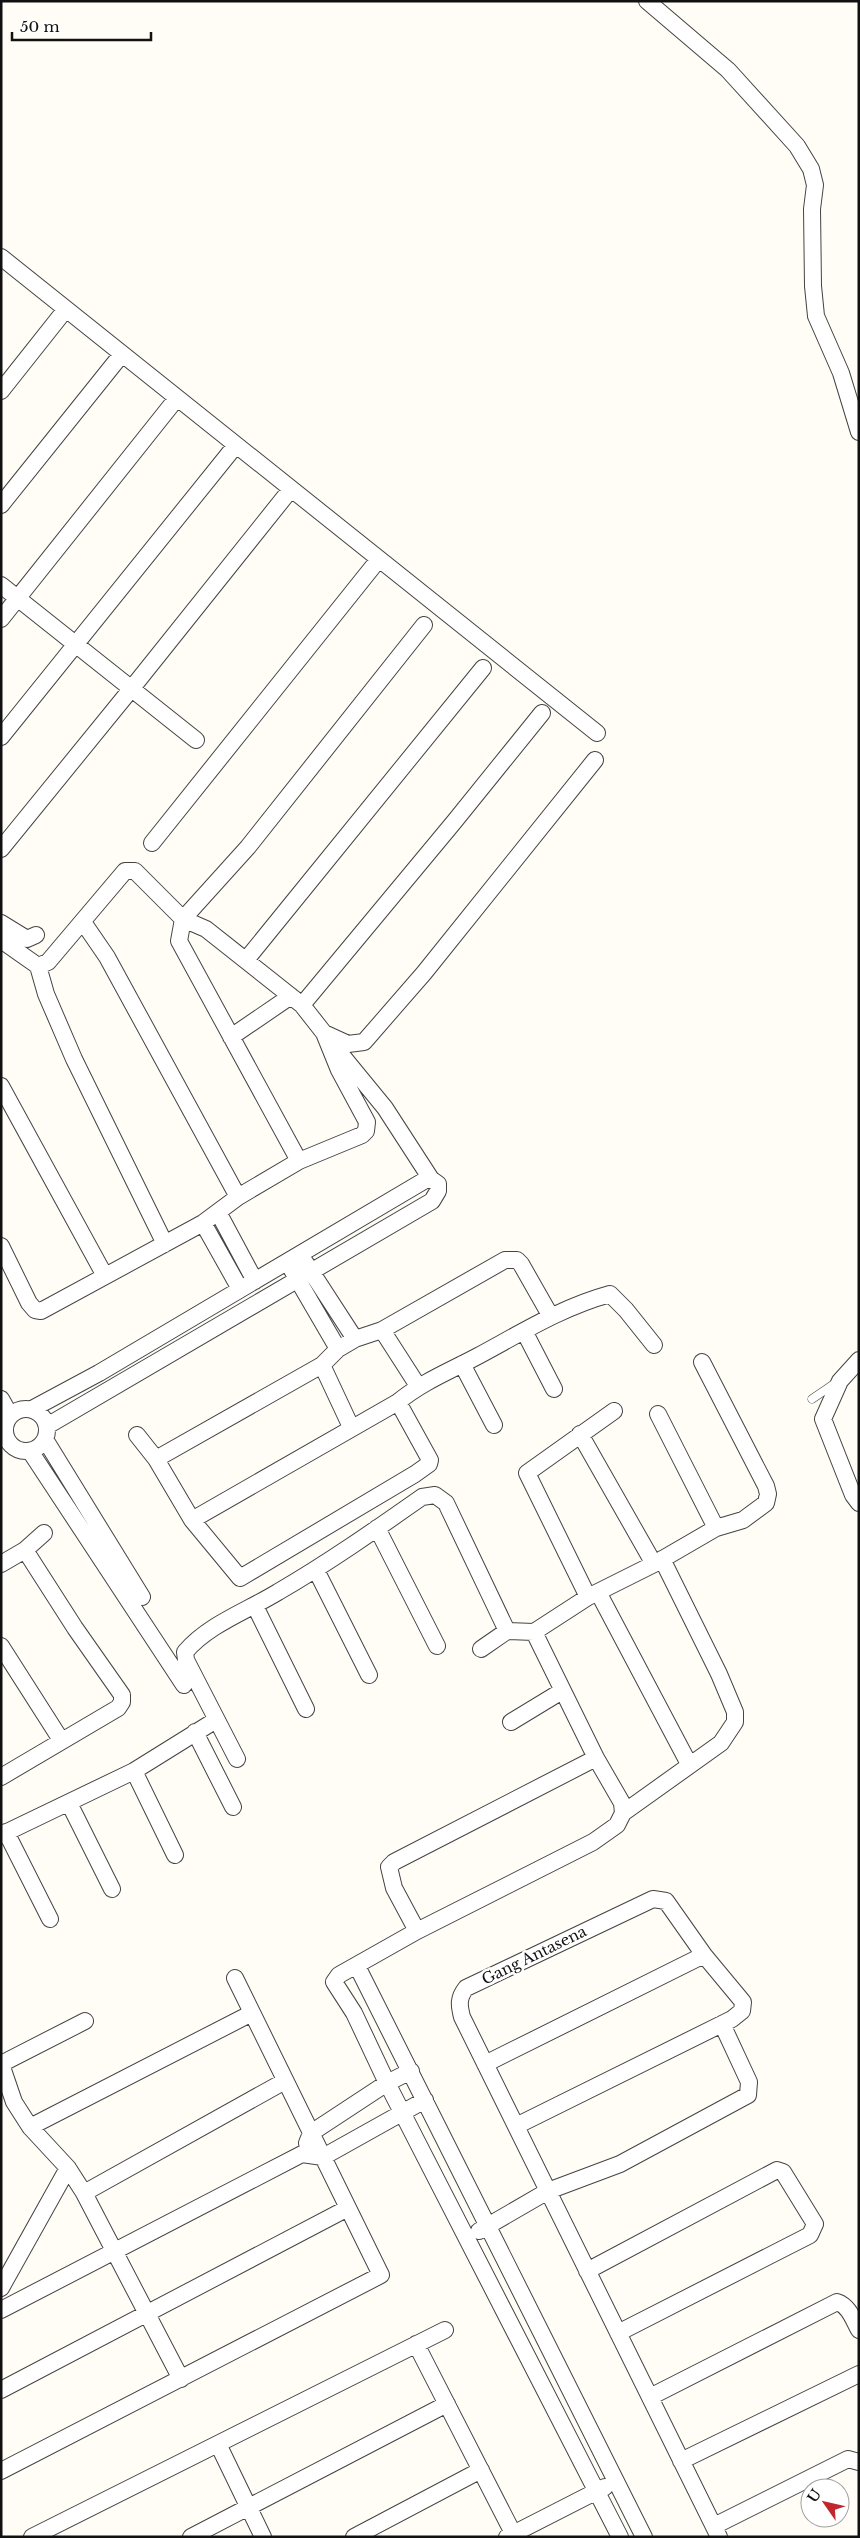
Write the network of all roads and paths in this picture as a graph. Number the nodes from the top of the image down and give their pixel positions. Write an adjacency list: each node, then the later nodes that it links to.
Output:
1 (647, 1): 7 (street)
2 (4, 264): 3 (street)
3 (66, 309): 4 (street); 5 (street)
4 (122, 354): 6 (street); 10 (street)
5 (1, 391)
6 (177, 398): 8 (street); 13 (street)
7 (859, 432)
8 (236, 445): 9 (street); 16 (street)
9 (291, 488): 11 (street); 18 (street)
10 (1, 505)
11 (379, 559): 20 (street); 24 (street)
12 (1, 585): 13 (street)
13 (18, 598): 14 (street); 16 (street)
14 (1, 619)
15 (424, 625): 26 (street)
16 (76, 645): 18 (street); 21 (street)
17 (483, 668): 31 (street)
18 (131, 690): 22 (street); 25 (street)
19 (542, 713): 33 (street)
20 (597, 733)
21 (1, 737)
22 (196, 740)
23 (595, 760): 34 (street)
24 (152, 843)
25 (1, 849)
26 (183, 919): 28 (street); 31 (street); 35 (street)
27 (1, 922): 29 (street)
28 (83, 922): 32 (street); 39 (street)
29 (36, 935)
30 (1, 940): 32 (street)
31 (246, 960): 33 (street)
32 (38, 966): 42 (street)
33 (296, 1000): 34 (street); 35 (street)
34 (324, 1033): 37 (street); 38 (street)
35 (231, 1037): 37 (street)
36 (2, 1091): 46 (street)
37 (299, 1161): 39 (street)
38 (431, 1178): 44 (street); 45 (street)
39 (238, 1197): 40 (street)
40 (218, 1212): 41 (street); 47 (street)
41 (203, 1223): 42 (street); 48 (street)
42 (165, 1244): 46 (street)
43 (1, 1246): 46 (street)
44 (295, 1257): 45 (street); 47 (street)
45 (303, 1275): 52 (street); 54 (street); 71 (street)
46 (105, 1276)
47 (255, 1281): 48 (street)
48 (240, 1289): 65 (street)
49 (550, 1315): 50 (street); 51 (street); 53 (street)
50 (382, 1330): 52 (street); 60 (street)
51 (524, 1331): 57 (street); 61 (street)
52 (355, 1339): 54 (street)
53 (654, 1345)
54 (338, 1349): 58 (street)
55 (859, 1360): 59 (street)
56 (702, 1362): 80 (street)
57 (462, 1364): 60 (street); 69 (street)
58 (322, 1365): 70 (street); 76 (street)
59 (840, 1380): 63 (lane); 77 (street)
60 (418, 1386): 64 (street)
61 (554, 1388)
62 (1, 1399): 68 (street)
63 (812, 1399)
64 (398, 1402): 70 (street); 78 (street)
65 (32, 1409): 68 (street); 71 (street)
66 (614, 1411): 72 (street)
67 (658, 1414): 80 (street)
68 (5, 1423): 74 (street)
69 (494, 1425)
70 (351, 1427): 78 (street)
71 (47, 1433): 75 (street); 87 (street)
72 (580, 1434): 83 (street); 86 (street)
73 (137, 1435): 76 (street)
74 (7, 1451): 75 (street)
75 (30, 1451): 95 (street)
76 (156, 1459): 78 (street)
77 (859, 1503)
78 (192, 1520)
79 (378, 1528): 85 (street); 89 (street); 92 (street)
80 (716, 1528): 83 (street)
81 (44, 1533): 82 (street)
82 (25, 1550): 84 (street); 101 (street)
83 (658, 1561): 86 (street); 104 (street)
84 (1, 1564)
85 (316, 1570): 88 (street); 94 (street)
86 (593, 1594): 90 (street); 104 (street)
87 (142, 1597)
88 (255, 1606): 97 (street); 98 (street)
89 (507, 1631): 90 (street); 93 (street)
90 (534, 1632): 96 (street)
91 (1, 1646): 101 (street)
92 (437, 1646)
93 (481, 1649)
94 (369, 1675)
95 (184, 1685)
96 (562, 1691): 99 (street); 102 (street)
97 (306, 1709)
98 (216, 1720): 100 (street); 103 (street)
99 (511, 1722)
100 (195, 1732): 105 (street); 108 (street)
101 (61, 1740): 106 (street)
102 (596, 1758): 109 (street); 114 (street)
103 (237, 1759)
104 (689, 1764): 109 (street)
105 (134, 1771): 107 (street); 111 (street)
106 (1, 1777)
107 (69, 1803): 110 (street); 112 (street)
108 (233, 1807)
109 (623, 1813): 114 (street)
110 (3, 1833): 113 (street)
111 (175, 1855)
112 (112, 1889)
113 (50, 1919)
114 (417, 1932): 116 (street)
115 (704, 1955): 120 (street, Gang Antasena); 122 (street); 122 (street, Gang Antasena)
116 (357, 1966): 123 (street); 125 (street)
117 (235, 1978): 118 (street)
118 (252, 2013): 124 (street); 129 (street)
119 (85, 2021): 121 (street)
120 (722, 2024): 128 (street); 134 (street)
121 (1, 2064): 129 (street)
122 (485, 2064): 128 (street)
123 (411, 2071): 125 (street); 126 (street)
124 (285, 2081): 130 (street); 135 (street)
125 (387, 2083): 127 (street); 130 (street)
126 (425, 2100): 127 (street); 137 (street)
127 (402, 2112): 132 (street); 138 (street)
128 (516, 2126): 134 (street)
129 (30, 2127): 133 (street)
130 (312, 2133): 131 (street); 132 (street)
131 (302, 2154): 132 (street); 139 (street)
132 (323, 2157): 136 (street)
133 (68, 2168): 135 (street); 141 (street)
134 (548, 2191): 137 (street); 140 (street)
135 (84, 2193): 139 (street)
136 (348, 2208): 143 (street); 149 (street)
137 (488, 2227): 138 (street); 158 (street)
138 (467, 2236): 159 (street)
139 (113, 2252): 142 (street); 143 (street)
140 (587, 2271): 146 (street); 146 (street)
141 (1, 2288)
142 (1, 2310)
143 (146, 2314): 149 (street); 150 (street)
144 (445, 2330): 147 (street)
145 (859, 2330): 151 (street)
146 (618, 2333): 151 (street)
147 (416, 2344): 152 (street); 153 (street)
148 (859, 2374): 154 (street)
149 (181, 2379): 157 (street)
150 (1, 2390)
151 (650, 2397): 154 (street)
152 (447, 2404): 156 (street); 160 (street)
153 (218, 2444): 160 (street); 163 (street)
154 (681, 2461): 161 (street)
155 (859, 2462): 161 (street)
156 (481, 2470): 162 (street); 166 (street)
157 (1, 2471)
158 (616, 2481): 159 (street); 168 (street)
159 (596, 2491): 162 (street); 167 (street)
160 (248, 2507): 164 (street); 165 (street)
161 (716, 2531)
162 (512, 2536)
163 (32, 2537)
164 (191, 2537)
165 (263, 2537)
166 (354, 2537)
167 (620, 2537)
168 (644, 2537)

